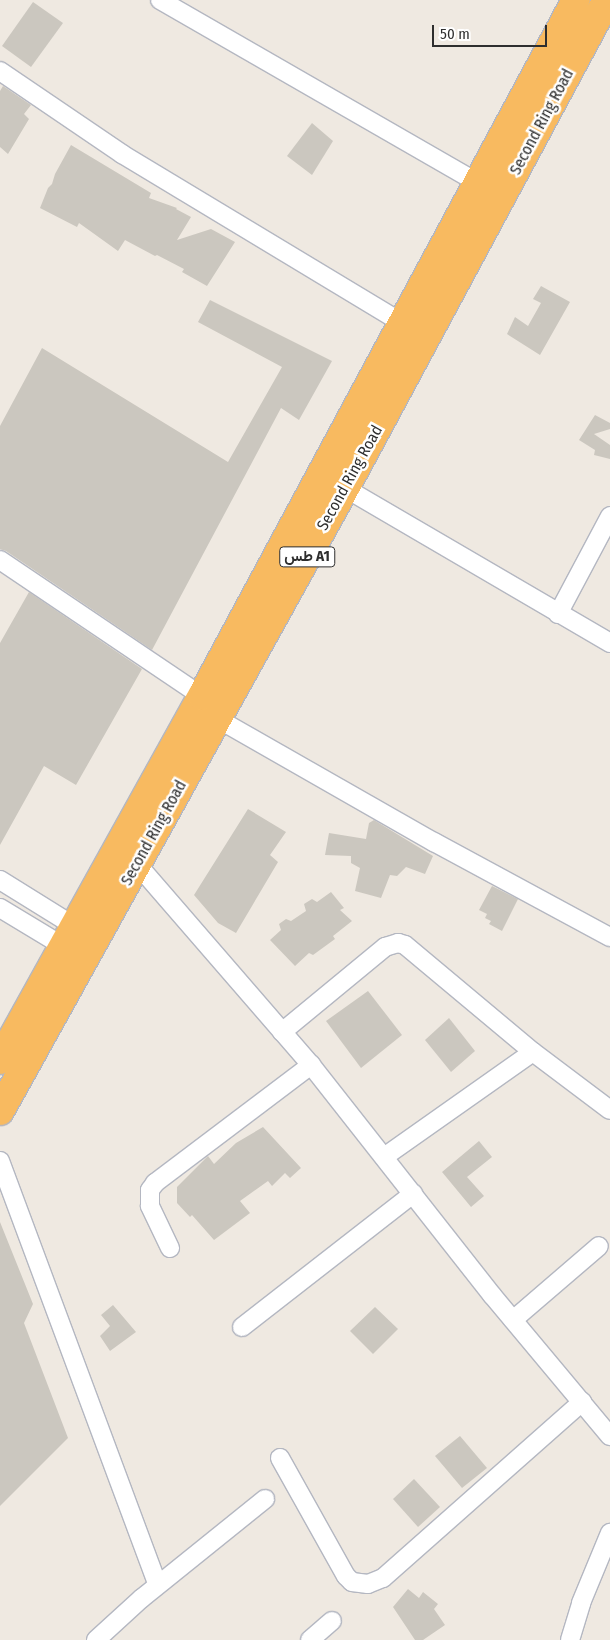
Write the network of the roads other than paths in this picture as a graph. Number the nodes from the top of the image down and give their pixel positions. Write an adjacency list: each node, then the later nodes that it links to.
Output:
1 (160, 0): 5 (street)
2 (576, 0): 5 (highway, Second Ring Road / طس A1)
3 (606, 6): 7 (highway, Second Ring Road / طس A1)
4 (0, 71): 6 (street)
5 (476, 182): 6 (highway, Second Ring Road / طس A1)
6 (402, 323): 12 (highway, Second Ring Road / طس A1)
7 (345, 488): 10 (street); 13 (highway, Second Ring Road / طس A1)
8 (610, 516): 10 (street)
9 (0, 560): 12 (street)
10 (558, 614): 11 (street)
11 (610, 643)
12 (202, 696): 17 (highway, Second Ring Road / طس A1)
13 (218, 719): 14 (highway, Second Ring Road / طس A1); 18 (street)
14 (137, 864): 19 (street); 24 (highway, Second Ring Road / طس A1)
15 (0, 880): 17 (street)
16 (0, 908): 17 (street)
17 (69, 936): 21 (highway, Second Ring Road / طس A1)
18 (610, 937)
19 (282, 1032): 20 (street); 22 (street)
20 (533, 1052): 23 (street); 25 (street)
21 (0, 1060)
22 (311, 1065): 25 (street); 29 (street)
23 (610, 1110)
24 (0, 1111)
25 (384, 1157): 27 (street)
26 (0, 1161): 37 (street)
27 (413, 1194): 30 (street); 31 (street)
28 (599, 1246): 30 (street)
29 (170, 1248)
30 (513, 1320): 32 (street)
31 (242, 1326)
32 (582, 1402): 33 (street); 34 (street)
33 (610, 1436)
34 (280, 1458)
35 (264, 1499): 37 (street)
36 (610, 1533): 41 (street)
37 (158, 1586): 39 (street)
38 (332, 1621): 40 (street)
39 (96, 1640)
40 (310, 1640)
41 (570, 1640)

